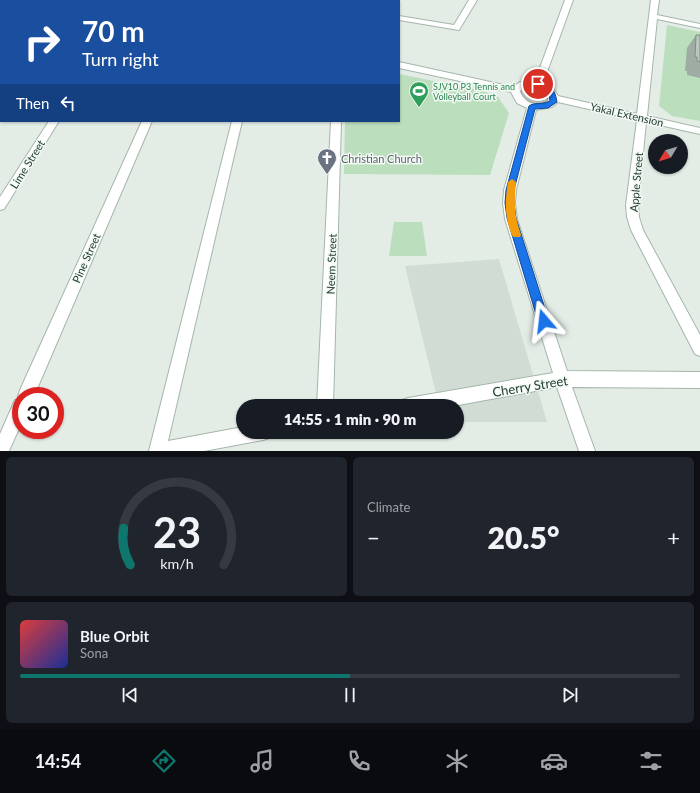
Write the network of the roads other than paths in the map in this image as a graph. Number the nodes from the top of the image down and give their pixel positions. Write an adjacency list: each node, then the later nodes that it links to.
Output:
1 (473, 0): 5 (street)
2 (569, 0): 8 (street)
3 (655, 0): 4 (street, Apple Street)
4 (653, 16): 6 (street); 12 (street, Apple Street)
5 (400, 18)
6 (700, 26)
7 (400, 65): 9 (street)
8 (538, 84): 9 (street); 10 (street)
9 (514, 90): 11 (street)
10 (554, 98): 11 (street); 12 (street, Yakal Extension)
11 (532, 106): 20 (street)
12 (642, 118): 17 (street, Yakal Extension); 19 (street, Apple Street)
13 (53, 122): 18 (street, Lime Street)
14 (147, 122): 22 (street, Pine Street)
15 (237, 122): 28 (street)
16 (336, 122): 23 (street, Neem Street)
17 (700, 131)
18 (0, 206)
19 (700, 349)
20 (562, 379): 21 (street, Cherry Street); 24 (street, Cherry Street); 29 (street)
21 (700, 380)
22 (30, 387)
23 (325, 399)
24 (448, 399)
25 (12, 426): 27 (street)
26 (236, 437): 28 (street)
27 (1, 451)
28 (158, 451)
29 (587, 451)

